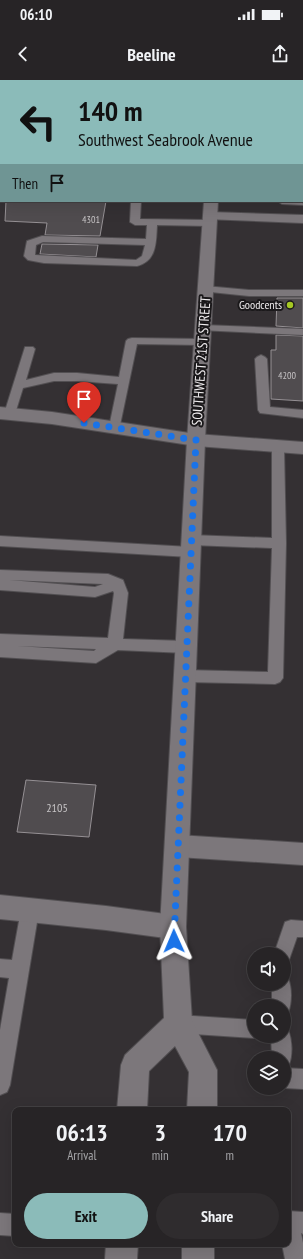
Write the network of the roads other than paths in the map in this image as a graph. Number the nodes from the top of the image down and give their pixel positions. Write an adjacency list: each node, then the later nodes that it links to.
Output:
1 (136, 202): 6 (lane)
2 (276, 202): 4 (lane)
3 (210, 213): 4 (main road); 6 (lane); 14 (main road, SOUTHWEST 21ST STREET)
4 (281, 218): 5 (main road)
5 (303, 219)
6 (152, 222): 10 (lane)
7 (63, 240): 8 (lane); 11 (lane); 11 (lane)
8 (90, 241): 9 (lane); 12 (lane)
9 (117, 241): 10 (lane); 13 (lane)
10 (150, 242): 13 (lane)
11 (59, 260): 12 (lane)
12 (86, 261): 13 (lane)
13 (116, 262)
14 (205, 289): 15 (lane); 17 (main road, SOUTHWEST 21ST STREET)
15 (303, 293)
16 (303, 332): 17 (lane)
17 (202, 335): 20 (lane); 25 (main road, SOUTHWEST 21ST STREET)
18 (29, 349): 21 (lane)
19 (261, 359): 23 (lane)
20 (124, 381): 21 (lane); 24 (lane)
21 (18, 386): 22 (lane)
22 (5, 414): 24 (main road)
23 (303, 414)
24 (115, 427): 25 (main road)
25 (196, 440): 26 (main road); 30 (main road, SOUTHWEST 21ST STREET)
26 (278, 447): 27 (main road); 29 (lane)
27 (303, 448)
28 (0, 541): 30 (lane)
29 (279, 543): 30 (lane); 38 (lane)
30 (191, 546): 36 (main road, SOUTHWEST 21ST STREET)
31 (0, 575): 32 (lane)
32 (118, 584): 33 (lane); 35 (lane)
33 (0, 585)
34 (0, 640): 35 (lane)
35 (115, 645): 36 (lane); 37 (lane)
36 (186, 647): 38 (main road, SOUTHWEST 21ST STREET)
37 (0, 651)
38 (185, 676): 39 (main road, SOUTHWEST 21ST STREET)
39 (178, 846): 40 (main road); 43 (main road, SOUTHWEST 21ST STREET)
40 (303, 854)
41 (0, 908): 42 (main road)
42 (30, 910): 43 (main road); 47 (lane)
43 (174, 928): 48 (main road, SOUTHWEST 21ST STREET)
44 (303, 929): 45 (lane)
45 (285, 947)
46 (0, 968): 47 (lane)
47 (20, 970): 52 (lane)
48 (178, 1024): 49 (lane); 53 (main road); 54 (main road, SOUTHWEST 21ST STREET)
49 (247, 1029)
50 (291, 1078): 51 (lane)
51 (303, 1079)
52 (0, 1085)
53 (132, 1107)
54 (202, 1107)
55 (291, 1223): 57 (lane)
56 (0, 1224): 58 (lane)
57 (303, 1224)
58 (12, 1226)
59 (291, 1236): 64 (lane)
60 (122, 1247): 62 (main road)
61 (198, 1247): 63 (main road)
62 (121, 1259)
63 (198, 1259)
64 (296, 1259)

